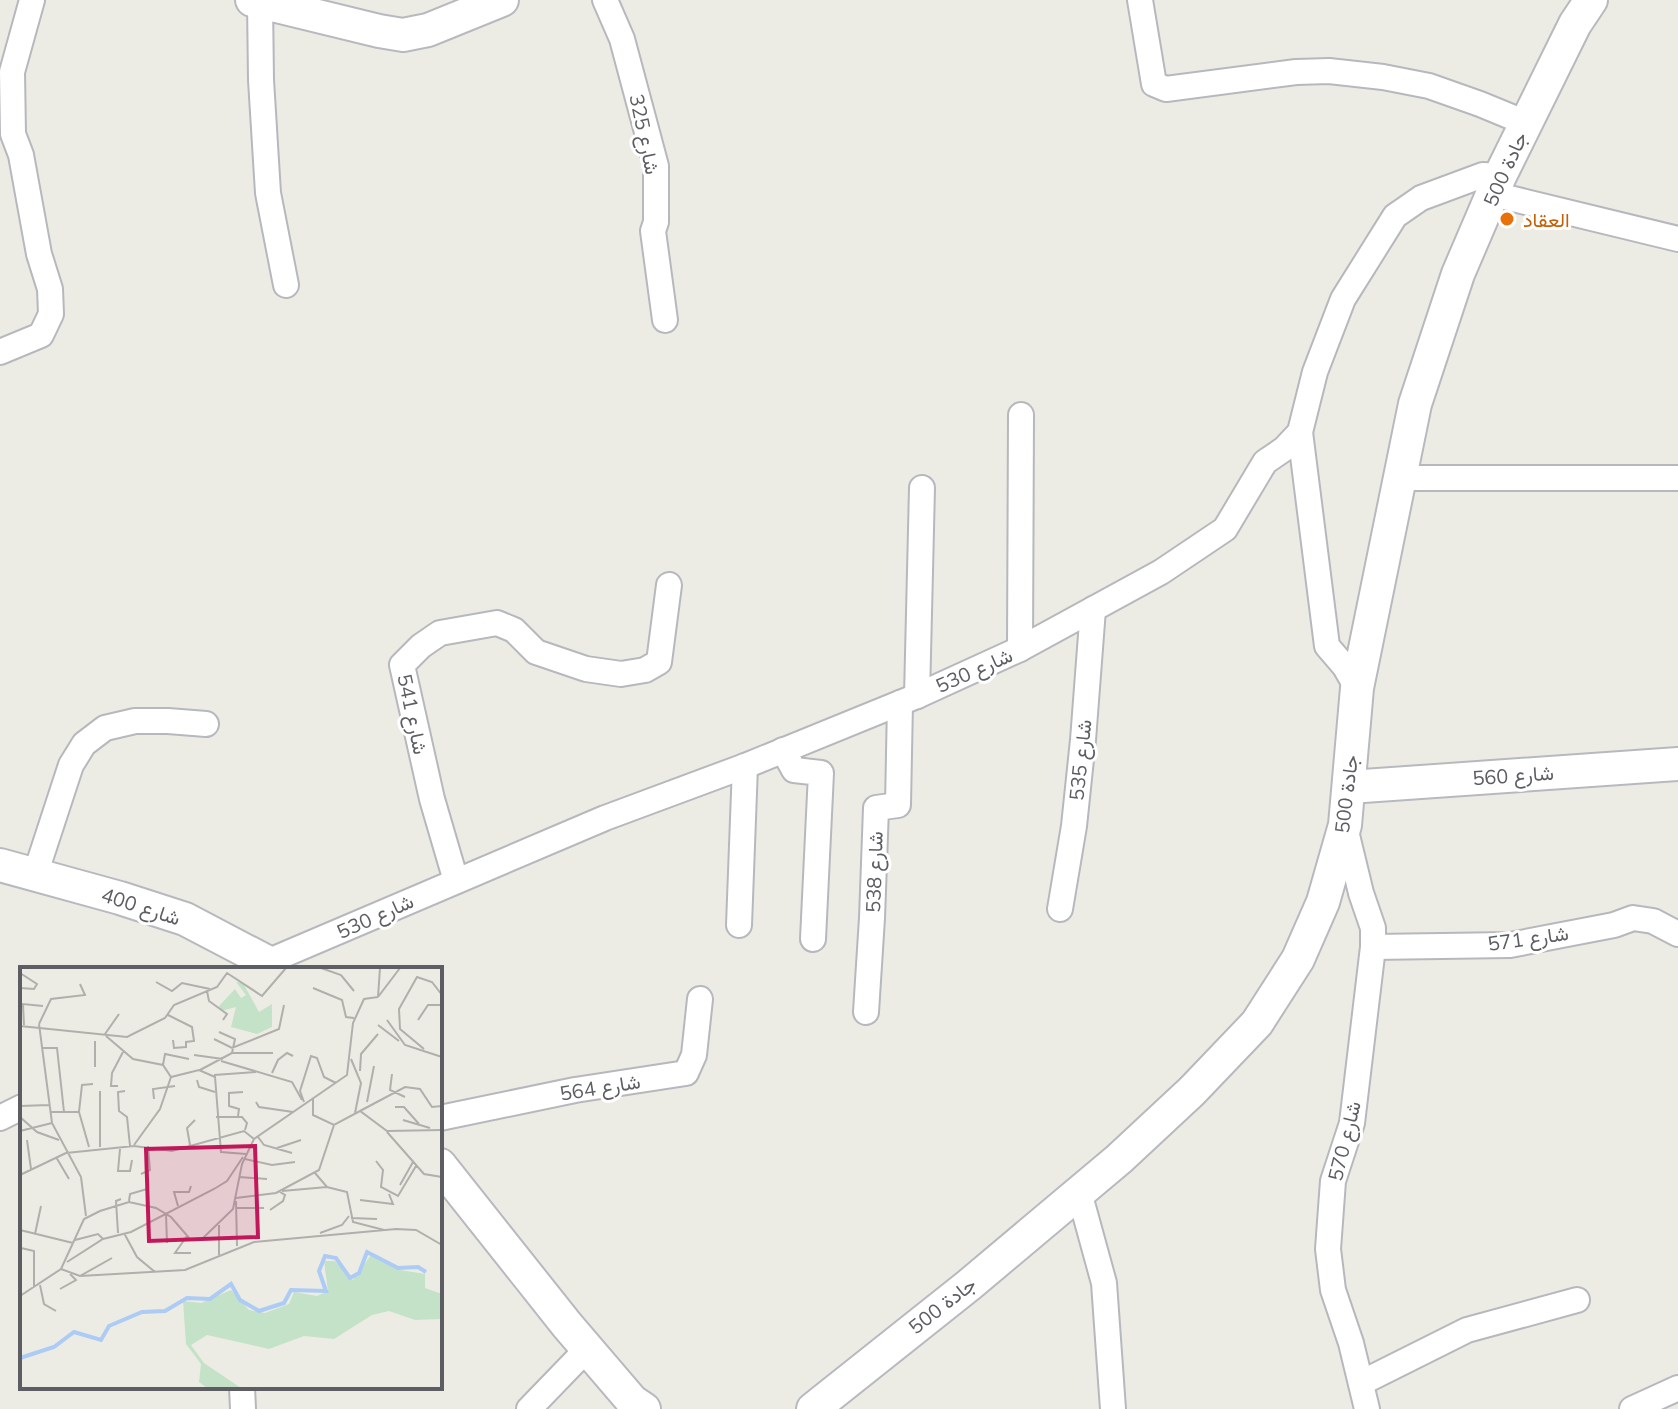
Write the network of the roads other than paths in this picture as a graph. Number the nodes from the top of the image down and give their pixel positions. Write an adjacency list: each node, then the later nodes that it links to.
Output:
1 (32, 0): 12 (street)
2 (502, 0): 6 (main road)
3 (605, 0): 11 (street, شارع 325)
4 (1140, 0): 7 (street)
5 (1591, 0): 7 (main road, جادة 500)
6 (256, 1): 10 (street)
7 (1526, 123): 8 (main road, جادة 500)
8 (1497, 185): 9 (street); 14 (street); 15 (main road, جادة 500)
9 (1678, 239)
10 (286, 285)
11 (665, 320)
12 (0, 352)
13 (1021, 415): 20 (street)
14 (1300, 432): 19 (street, شارع 530); 21 (street)
15 (1401, 478): 16 (street); 21 (main road, جادة 500)
16 (1678, 478)
17 (922, 488): 22 (street)
18 (669, 585): 31 (street, شارع 541)
19 (1093, 609): 20 (street, شارع 530); 32 (street, شارع 535)
20 (1020, 649): 22 (street, شارع 530)
21 (1357, 688): 27 (main road, جادة 500)
22 (908, 700): 24 (street, شارع 530); 39 (street, شارع 538)
23 (206, 724): 30 (street)
24 (783, 750): 26 (street, شارع 530); 35 (street)
25 (1678, 764): 27 (main road, شارع 560)
26 (745, 766): 31 (street, شارع 530); 33 (street)
27 (1349, 787): 28 (main road, جادة 500)
28 (1345, 825): 36 (street, شارع 570); 44 (main road, جادة 500)
29 (0, 865): 30 (main road, شارع 400)
30 (35, 875): 37 (main road, شارع 400)
31 (456, 881): 37 (street, شارع 530)
32 (1060, 909)
33 (739, 925)
34 (1678, 934): 36 (street, شارع 571)
35 (813, 939)
36 (1373, 947): 47 (street, شارع 570)
37 (266, 967)
38 (700, 999): 42 (street, شارع 564)
39 (866, 1012)
40 (20, 1108): 41 (street)
41 (0, 1118)
42 (442, 1118)
43 (442, 1168): 46 (main road)
44 (1079, 1192): 53 (main road, جادة 500); 54 (street)
45 (1577, 1300): 47 (street)
46 (587, 1349): 51 (street); 52 (main road)
47 (1361, 1383): 55 (street, شارع 570)
48 (1678, 1388): 56 (street)
49 (242, 1389): 50 (street)
50 (243, 1409)
51 (529, 1409)
52 (644, 1409)
53 (813, 1409)
54 (1113, 1409)
55 (1367, 1409)
56 (1632, 1409)

